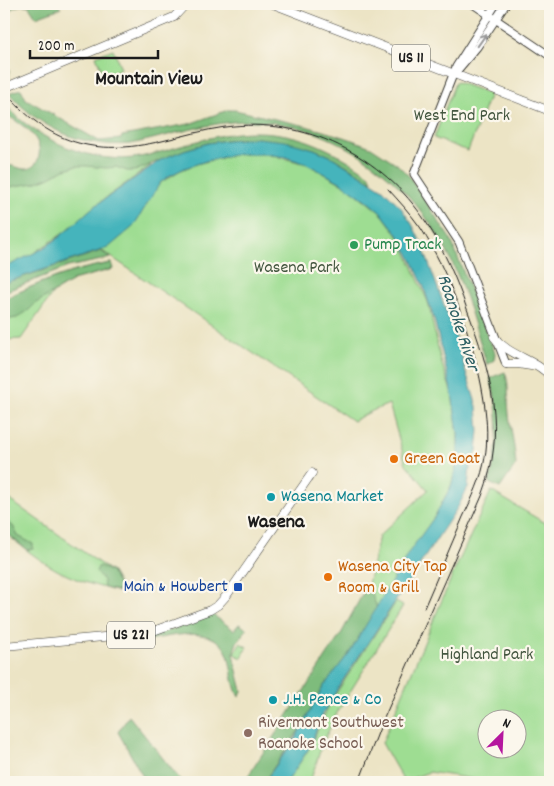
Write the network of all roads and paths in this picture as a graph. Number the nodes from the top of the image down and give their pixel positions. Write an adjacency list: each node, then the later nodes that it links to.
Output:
1 (186, 4): 10 (main road)
2 (272, 4): 9 (main road, US 11)
3 (473, 4): 6 (street)
4 (496, 4): 6 (street)
5 (506, 4): 7 (street)
6 (489, 14): 7 (street); 9 (street)
7 (496, 19): 8 (street); 9 (street, one-way to 7)
8 (550, 56)
9 (454, 74): 11 (main road, US 11); 12 (street)
10 (4, 88)
11 (550, 111)
12 (494, 337): 13 (street); 14 (main road)
13 (506, 364): 14 (main road)
14 (550, 376)
15 (312, 473): 16 (main road, US 221)
16 (4, 646)

